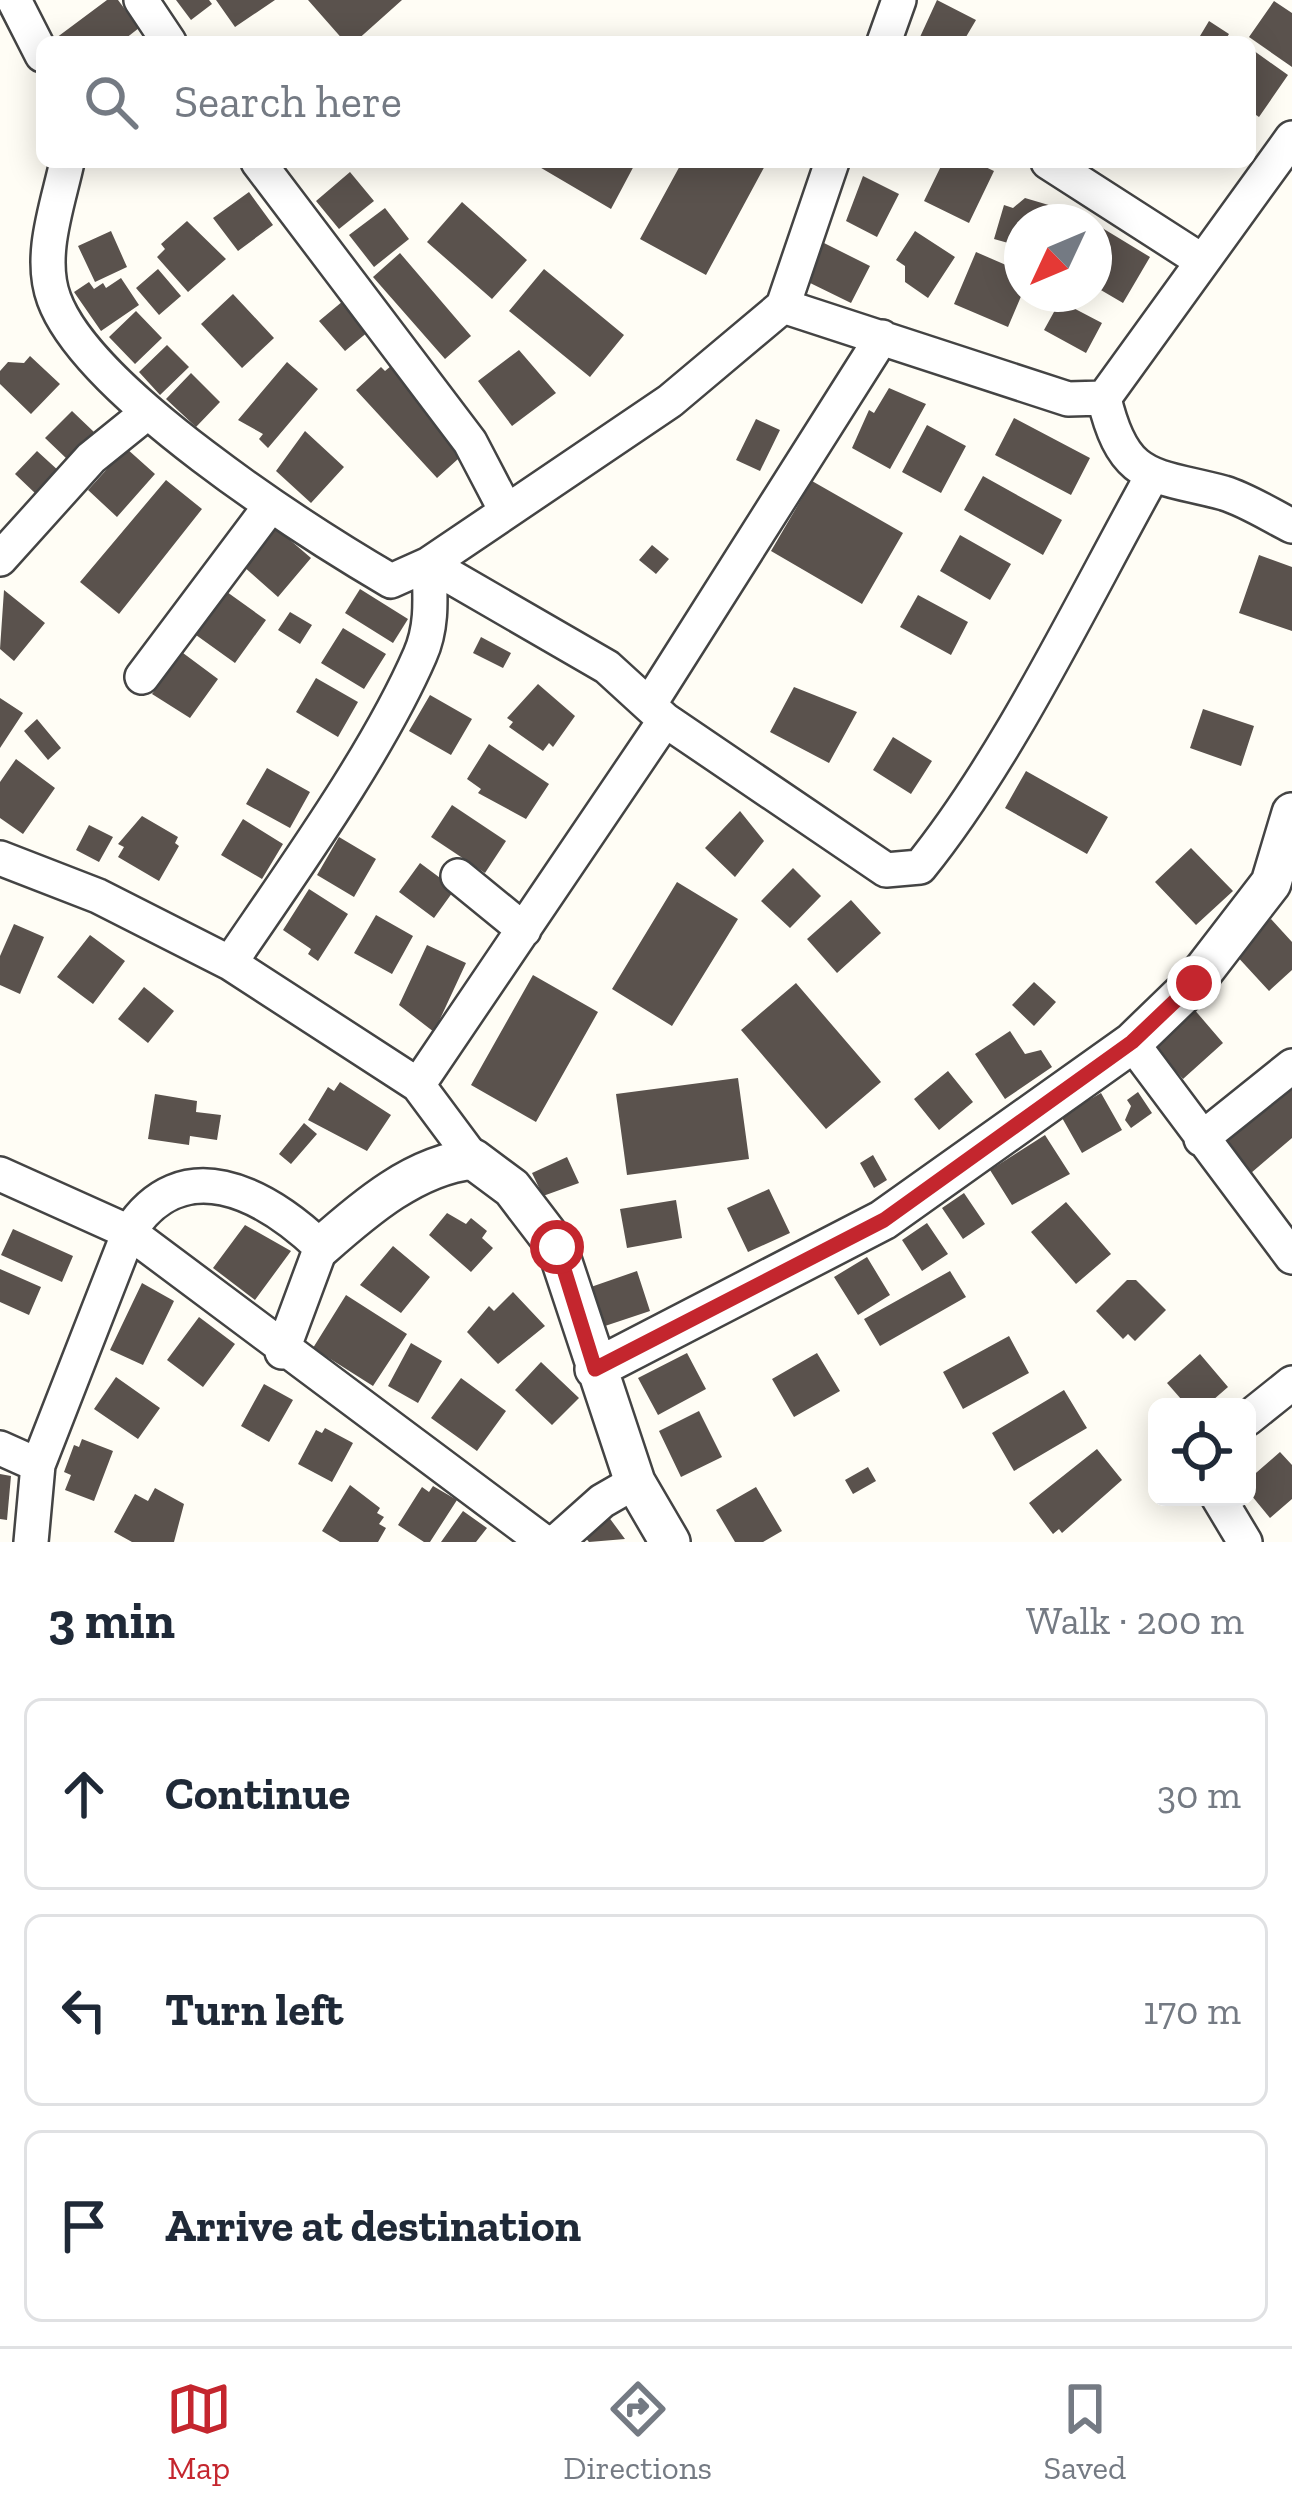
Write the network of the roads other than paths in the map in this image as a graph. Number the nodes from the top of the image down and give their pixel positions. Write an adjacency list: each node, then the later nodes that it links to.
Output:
1 (14, 0): 6 (street)
2 (141, 0): 4 (street)
3 (898, 0): 5 (street)
4 (165, 36)
5 (886, 36)
6 (36, 43)
7 (1292, 139): 12 (street)
8 (66, 168): 16 (street)
9 (263, 168): 19 (street)
10 (830, 168): 13 (street)
11 (1057, 168): 12 (street)
12 (1202, 261): 15 (street)
13 (783, 306): 14 (street); 19 (street)
14 (882, 337): 15 (street); 24 (street)
15 (1104, 398): 17 (street)
16 (148, 412): 18 (street); 21 (street)
17 (1150, 478): 20 (street); 24 (street)
18 (271, 505): 22 (street); 23 (street)
19 (505, 509): 22 (street)
20 (1292, 526)
21 (0, 559)
22 (429, 564): 24 (street); 29 (street)
23 (142, 677)
24 (657, 713): 28 (street)
25 (1292, 813): 30 (street)
26 (0, 859): 29 (street)
27 (458, 876): 28 (street)
28 (524, 930): 32 (street)
29 (230, 963): 32 (street)
30 (1132, 1042): 33 (street); 40 (street)
31 (1292, 1066): 33 (street)
32 (418, 1085): 34 (street)
33 (1201, 1139): 38 (street)
34 (473, 1159): 37 (street); 40 (street)
35 (0, 1174): 36 (street)
36 (129, 1232): 37 (street); 39 (street); 44 (street)
37 (321, 1247): 39 (street)
38 (1292, 1257)
39 (282, 1352): 48 (street)
40 (595, 1369): 45 (street)
41 (1292, 1383): 42 (street)
42 (1256, 1412)
43 (0, 1448): 44 (street)
44 (38, 1465): 47 (street)
45 (635, 1482): 49 (street); 50 (street)
46 (1223, 1506): 51 (street)
47 (31, 1542)
48 (544, 1542)
49 (556, 1542)
50 (670, 1542)
51 (1245, 1542)

